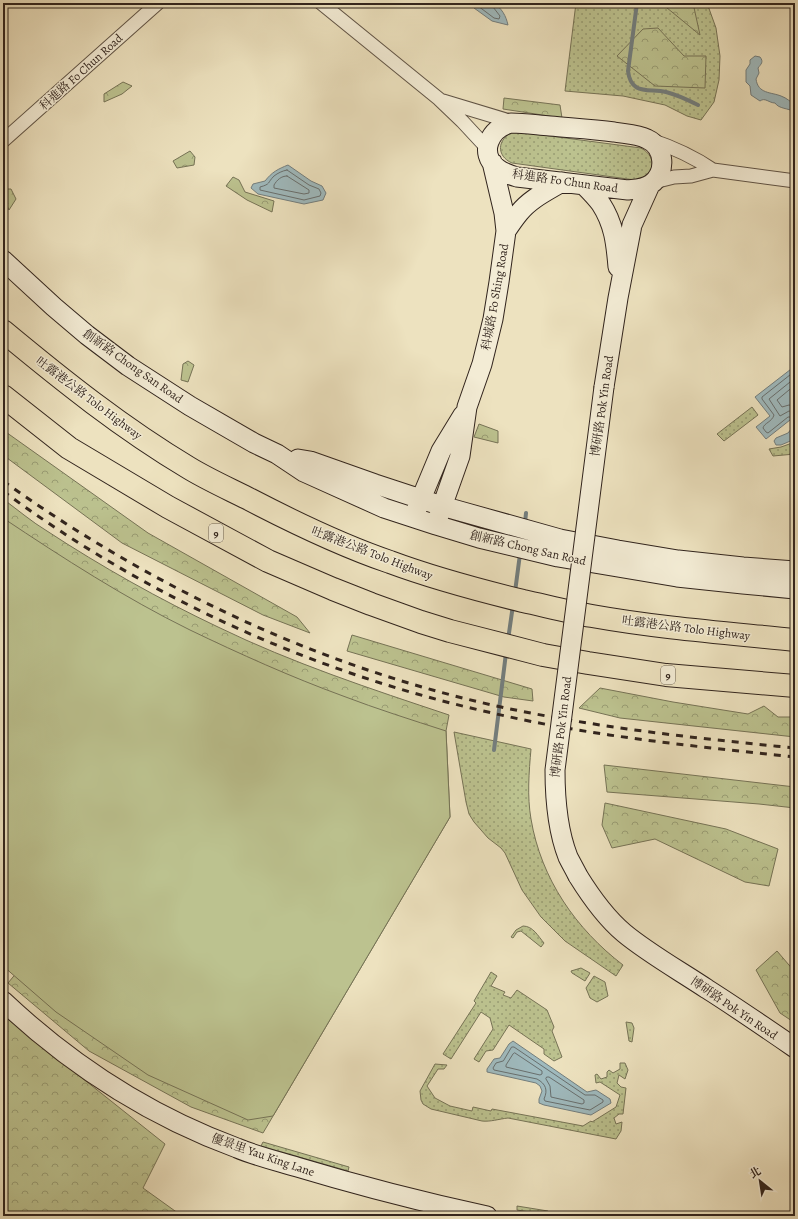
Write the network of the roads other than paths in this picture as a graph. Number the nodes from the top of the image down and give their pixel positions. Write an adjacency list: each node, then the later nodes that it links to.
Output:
1 (158, 3): 6 (street, 科進路 Fo Chun Road)
2 (321, 3): 3 (street, 科進路 Fo Chun Road)
3 (440, 100): 4 (street, 科進路 Fo Chun Road); 7 (street, 科進路 Fo Chun Road)
4 (517, 123): 5 (street, 科進路 Fo Chun Road); 7 (street, 科進路 Fo Chun Road)
5 (640, 136): 8 (street, 科進路 Fo Chun Road); 11 (street, 科進路 Fo Chun Road)
6 (3, 141)
7 (490, 155): 10 (street, 科進路 Fo Chun Road); 13 (street, 科城路 Fo Shing Road)
8 (713, 170): 9 (street, 科進路 Fo Chun Road); 11 (street, 科進路 Fo Chun Road)
9 (795, 181)
10 (562, 182): 12 (street, 科進路 Fo Chun Road); 13 (street, 科城路 Fo Shing Road)
11 (652, 183): 12 (street, 科進路 Fo Chun Road); 15 (street, 博研路 Pok Yin Road)
12 (584, 185): 15 (street, 博研路 Pok Yin Road)
13 (506, 231): 18 (street, 科城路 Fo Shing Road)
14 (3, 260): 19 (street, 創新路 Chong San Road)
15 (618, 298): 30 (street, 博研路 Pok Yin Road, bridge)
16 (3, 331): 27 (highway, 吐露港公路 Tolo Highway)
17 (3, 396): 28 (highway, 9)
18 (468, 408): 20 (street, 科城路 Fo Shing Road); 21 (street, 科城路 Fo Shing Road)
19 (277, 454): 20 (street, 創新路 Chong San Road); 22 (street, 創新路 Chong San Road)
20 (420, 499): 21 (street, 創新路 Chong San Road); 22 (street, 科城路 Fo Shing Road)
21 (442, 506): 23 (street, 科城路 Fo Shing Road); 24 (street, 創新路 Chong San Road)
22 (414, 518): 23 (street, 創新路 Chong San Road)
23 (436, 525): 24 (street, 創新路 Chong San Road)
24 (559, 548): 25 (street, 創新路 Chong San Road); 26 (street, 創新路 Chong San Road)
25 (795, 571)
26 (795, 589)
27 (795, 640)
28 (795, 686)
29 (3, 1001): 31 (street, 優景里 Yau King Lane)
30 (795, 1048)
31 (487, 1216)

